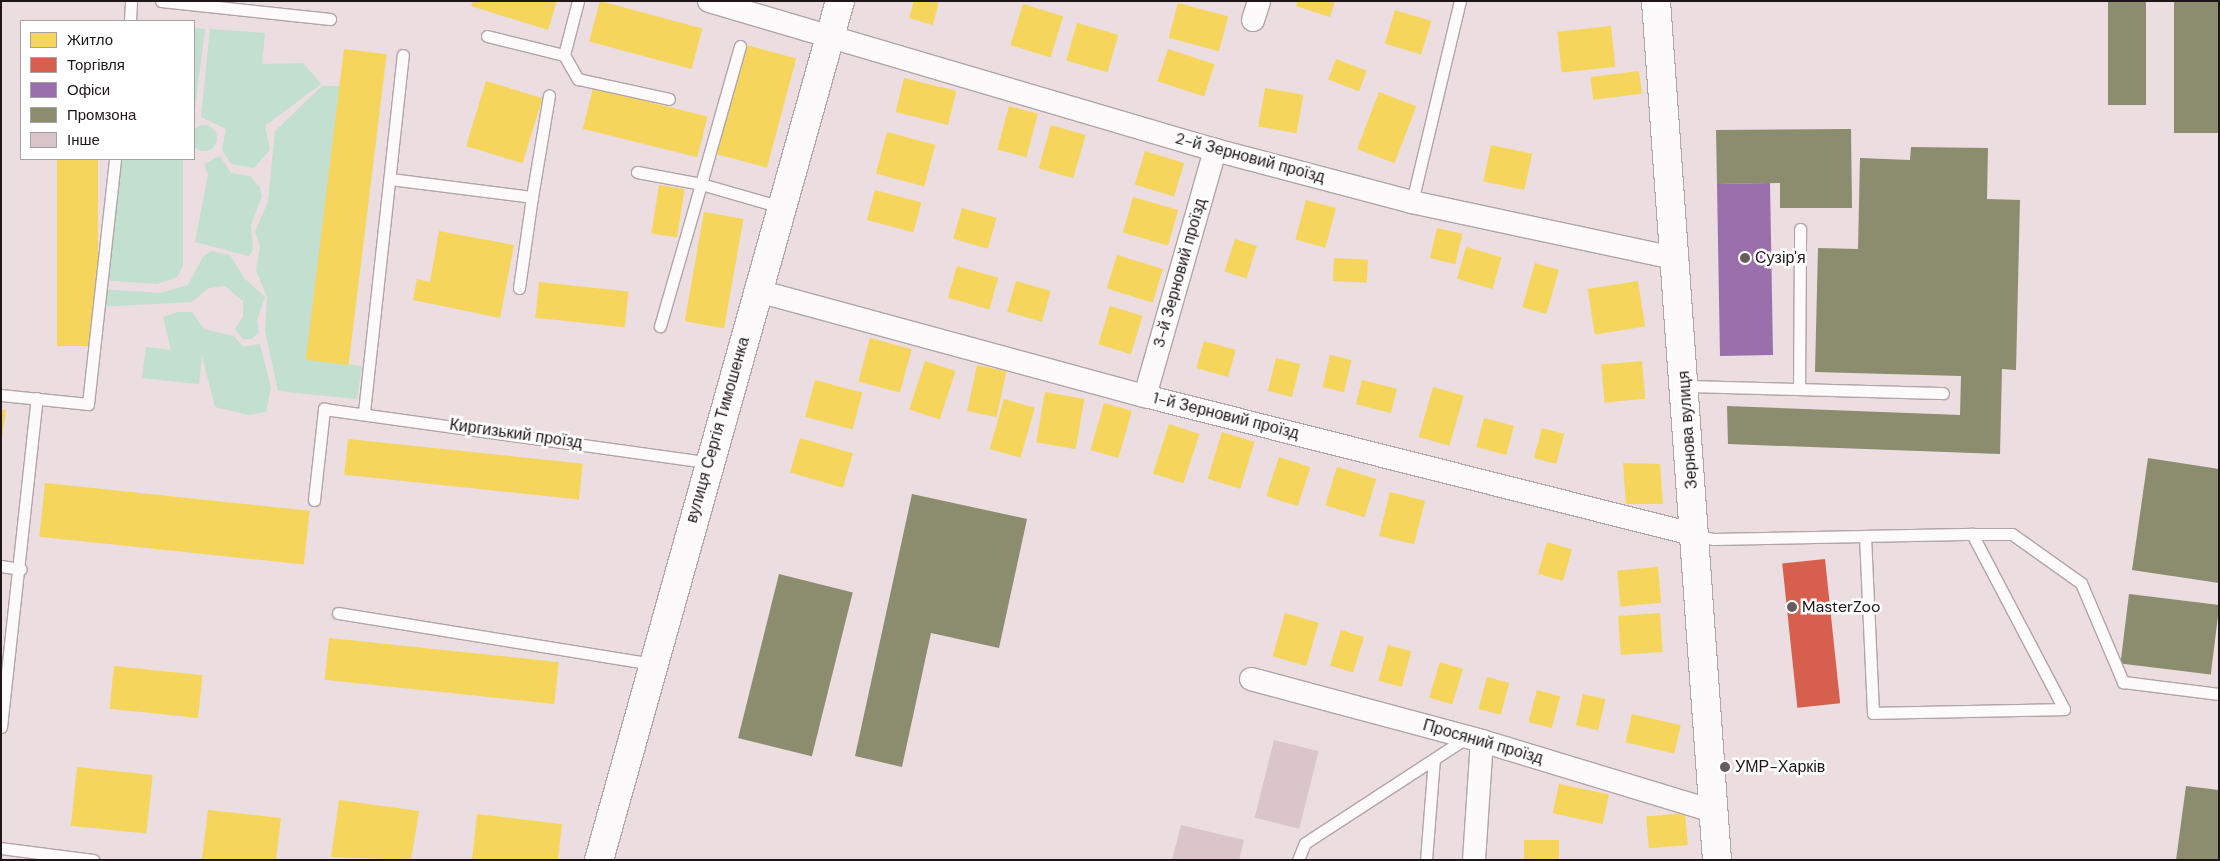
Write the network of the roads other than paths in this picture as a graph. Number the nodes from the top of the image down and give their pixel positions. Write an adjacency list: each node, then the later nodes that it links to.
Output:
1 (132, 1): 9 (lane)
2 (162, 1): 8 (lane)
3 (578, 1): 14 (lane)
4 (708, 1): 10 (street, 2-й Зерновий проїзд)
5 (840, 1): 10 (street, вулиця Сергія Тимошенка)
6 (1460, 1): 23 (lane)
7 (1656, 1): 26 (street, Зернова вулиця)
8 (330, 19)
9 (130, 20)
10 (830, 34): 17 (street, 2-й Зерновий проїзд); 24 (street, вулиця Сергія Тимошенка)
11 (487, 36): 14 (lane)
12 (740, 46): 21 (lane)
13 (403, 55): 20 (lane)
14 (564, 55): 16 (lane)
15 (549, 95): 22 (lane)
16 (669, 99)
17 (1216, 150): 23 (street, 2-й Зерновий проїзд); 34 (street, 3-й Зерновий проїзд)
18 (115, 160): 35 (lane)
19 (637, 172): 21 (lane)
20 (390, 179): 22 (lane); 36 (lane)
21 (700, 184): 24 (lane); 29 (lane)
22 (532, 197): 27 (lane)
23 (1412, 202): 26 (street, 2-й Зерновий проїзд)
24 (781, 207): 28 (street, вулиця Сергія Тимошенка)
25 (1800, 228): 31 (lane)
26 (1677, 259): 30 (street, Зернова вулиця)
27 (520, 288)
28 (758, 291): 34 (street, 1-й Зерновий проїзд); 37 (street, вулиця Сергія Тимошенка)
29 (660, 326)
30 (1685, 386): 31 (lane); 40 (street, Зернова вулиця)
31 (1799, 389): 33 (lane)
32 (1, 394): 35 (lane)
33 (1944, 394)
34 (1145, 396): 40 (street, 1-й Зерновий проїзд)
35 (37, 398): 43 (lane)
36 (364, 412): 37 (lane, Киргизький проїзд); 38 (lane, Киргизький проїзд)
37 (708, 462): 45 (street, вулиця Сергія Тимошенка)
38 (314, 500)
39 (1972, 534): 41 (lane); 41 (lane); 47 (lane)
40 (1696, 535): 41 (lane); 51 (street, Зернова вулиця)
41 (1865, 536)
42 (1, 566): 43 (lane)
43 (21, 569): 48 (lane)
44 (338, 613): 45 (lane)
45 (654, 664): 55 (street, вулиця Сергія Тимошенка)
46 (1251, 679): 49 (street, Просяний проїзд)
47 (2219, 694)
48 (1, 727)
49 (1474, 739): 50 (lane); 51 (street, Просяний проїзд); 58 (street)
50 (1434, 759): 56 (lane); 57 (lane)
51 (1713, 811): 59 (street, Зернова вулиця)
52 (1, 848): 53 (lane)
53 (27, 856): 54 (lane)
54 (93, 860)
55 (599, 860)
56 (1298, 860)
57 (1426, 860)
58 (1474, 860)
59 (1717, 860)

